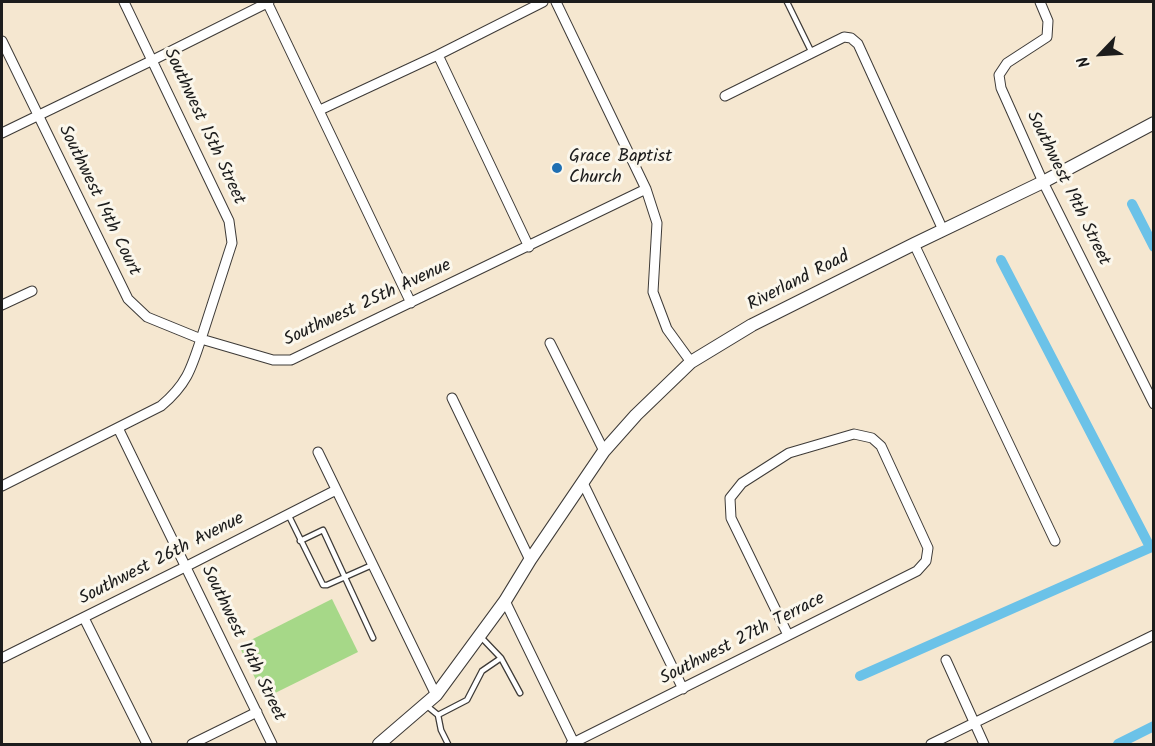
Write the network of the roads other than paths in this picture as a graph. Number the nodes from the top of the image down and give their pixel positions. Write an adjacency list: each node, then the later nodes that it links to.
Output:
1 (124, 2): 10 (street, Southwest 15th Street)
2 (268, 2): 10 (street); 12 (street)
3 (543, 2): 9 (street)
4 (556, 2): 17 (street)
5 (787, 2): 8 (lane)
6 (1040, 2): 16 (street, Southwest 19th Street)
7 (2, 41): 13 (street, Southwest 14th Court)
8 (812, 53): 11 (street); 18 (street)
9 (438, 55): 12 (street); 20 (street)
10 (153, 60): 13 (street); 24 (street, Southwest 15th Street)
11 (725, 96)
12 (320, 110): 22 (street)
13 (38, 115): 15 (street); 24 (street, Southwest 14th Court)
14 (1154, 123): 16 (street, Riverland Road)
15 (2, 133)
16 (1043, 182): 18 (street, Riverland Road); 28 (street, Southwest 19th Street)
17 (646, 189): 20 (street, Southwest 25th Avenue); 26 (street)
18 (943, 230): 19 (street, Riverland Road)
19 (914, 244): 26 (street, Riverland Road); 37 (street)
20 (529, 247): 22 (street, Southwest 25th Avenue)
21 (32, 291): 23 (street)
22 (411, 303): 24 (street, Southwest 25th Avenue)
23 (2, 306)
24 (201, 339): 29 (street)
25 (550, 343): 30 (street)
26 (691, 362): 30 (street, Riverland Road)
27 (452, 398): 38 (street)
28 (1154, 404)
29 (118, 428): 33 (street); 40 (street, Southwest 14th Street)
30 (604, 451): 32 (street, Riverland Road)
31 (318, 452): 34 (street)
32 (583, 483): 38 (street, Riverland Road); 51 (street)
33 (2, 486)
34 (336, 490): 35 (street, Southwest 26th Avenue); 39 (street)
35 (288, 514): 36 (lane); 40 (street, Southwest 26th Avenue)
36 (300, 541): 41 (lane); 41 (lane)
37 (1055, 541)
38 (530, 560): 42 (street, Riverland Road)
39 (373, 565): 41 (lane); 53 (street)
40 (187, 567): 43 (street, Southwest 26th Avenue); 55 (street, Southwest 14th Street)
41 (345, 577): 47 (lane)
42 (505, 601): 46 (street, Riverland Road); 63 (street)
43 (84, 618): 48 (street, Southwest 26th Avenue); 58 (street)
44 (789, 635): 44 (street, Southwest 27th Terrace); 51 (street, Southwest 27th Terrace)
45 (1154, 635): 57 (street)
46 (480, 636): 49 (lane); 53 (street, Riverland Road)
47 (373, 638)
48 (2, 658)
49 (501, 658): 52 (lane); 56 (lane)
50 (946, 660): 57 (street)
51 (683, 689): 63 (street, Southwest 27th Terrace)
52 (520, 693)
53 (436, 695): 54 (street, Riverland Road)
54 (425, 705): 56 (lane); 61 (street, Riverland Road)
55 (257, 712): 59 (street); 60 (street, Southwest 14th Street)
56 (438, 715): 62 (lane)
57 (973, 723): 64 (street); 65 (street)
58 (147, 744)
59 (192, 744)
60 (272, 744)
61 (379, 744)
62 (448, 744)
63 (573, 744)
64 (931, 744)
65 (984, 744)

